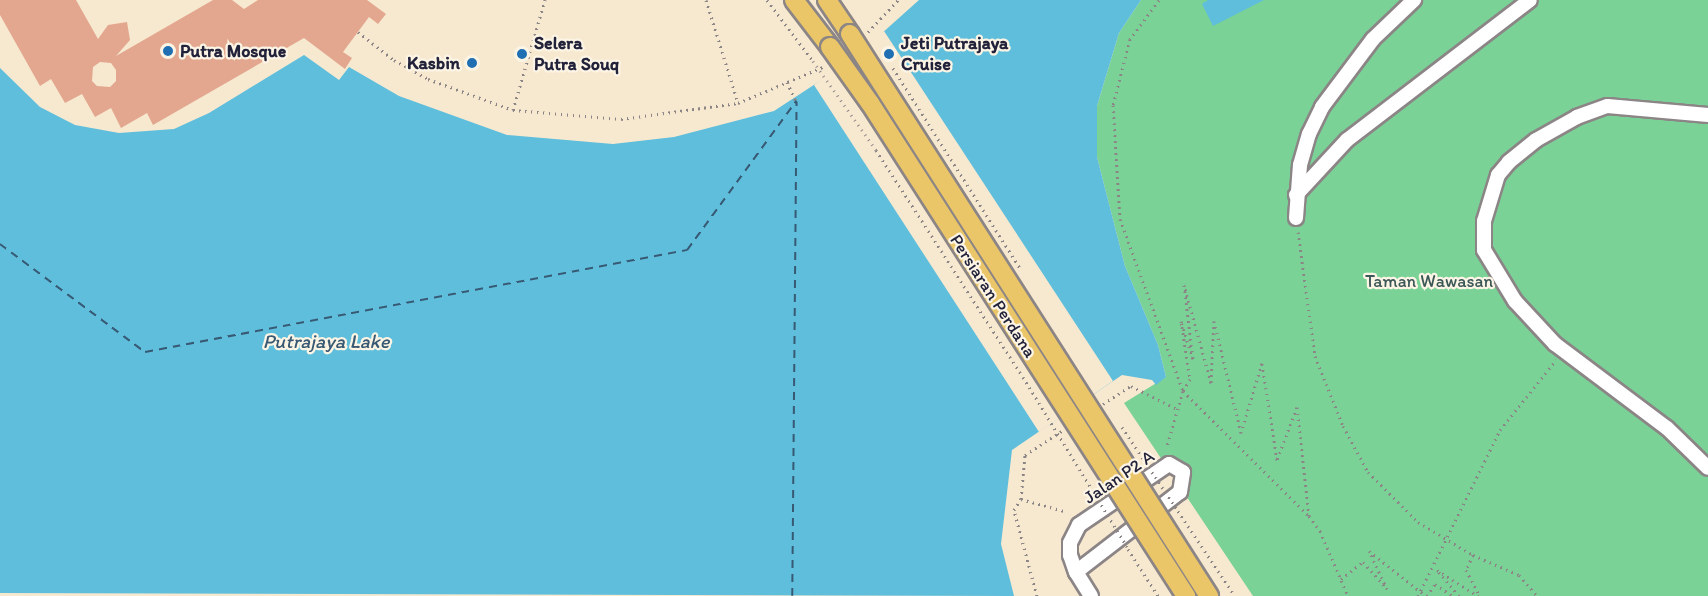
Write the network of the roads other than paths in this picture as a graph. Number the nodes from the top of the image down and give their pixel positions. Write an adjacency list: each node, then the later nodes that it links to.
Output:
1 (794, 0): 11 (main road, Persiaran Perdana, bridge)
2 (827, 0): 12 (main road, Persiaran Perdana, bridge)
3 (1414, 0): 6 (street)
4 (1530, 0): 6 (street)
5 (1708, 115): 8 (street)
6 (1296, 195): 7 (street)
7 (1296, 218)
8 (1708, 468)
9 (1076, 572): 9 (street, Jalan P2 A); 10 (street, Jalan P2 A)
10 (1090, 596)
11 (1186, 596)
12 (1209, 596)

